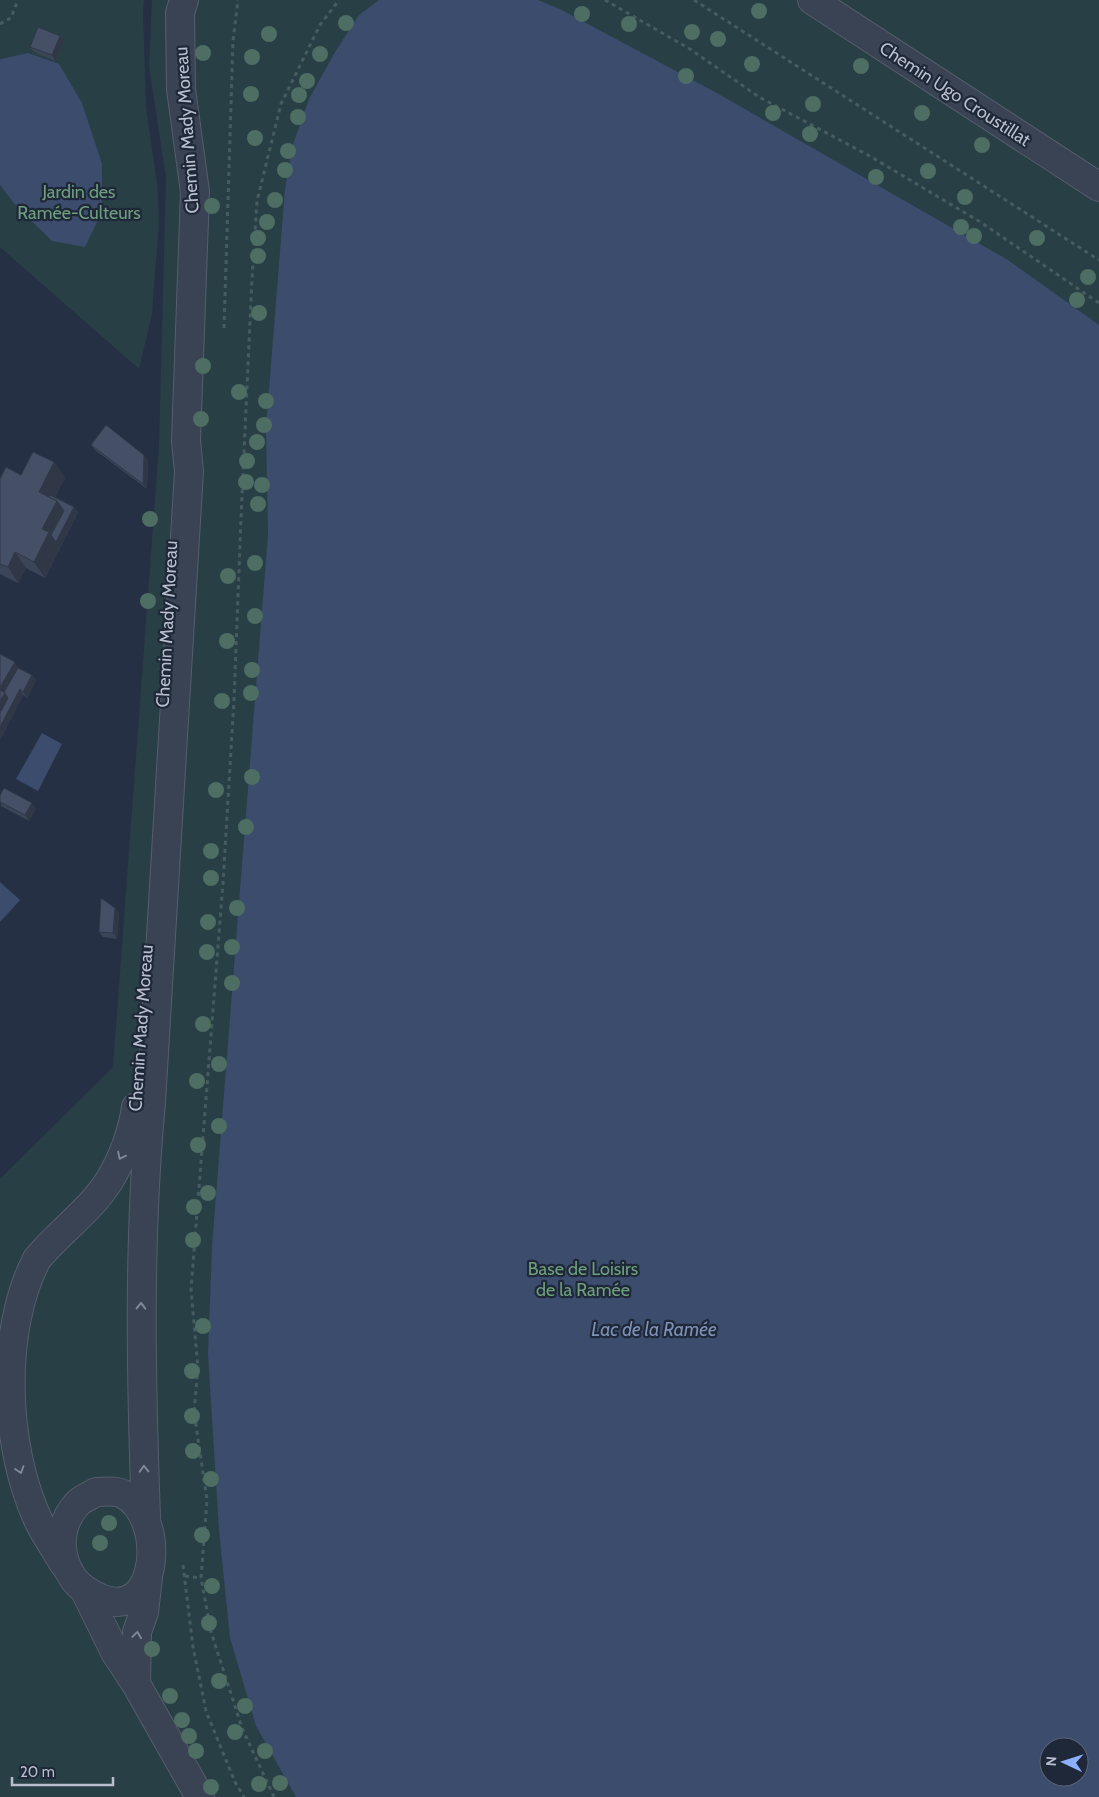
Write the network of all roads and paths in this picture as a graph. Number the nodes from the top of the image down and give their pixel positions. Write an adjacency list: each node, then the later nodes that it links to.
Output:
1 (18, 0): 8 (path)
2 (184, 0): 13 (street, Chemin Mady Moreau)
3 (238, 0): 12 (path)
4 (340, 0): 19 (path)
5 (606, 0): 11 (path)
6 (694, 0): 10 (path)
7 (812, 0): 9 (street, Chemin Ugo Croustillat)
8 (0, 24)
9 (1099, 186)
10 (1099, 260)
11 (1099, 303)
12 (224, 332)
13 (186, 441): 14 (street, Chemin Mady Moreau, one-way to 13); 16 (street, Chemin Mady Moreau, one-way to 16)
14 (146, 1517): 16 (street); 18 (street)
15 (183, 1560): 17 (path)
16 (64, 1564): 20 (street)
17 (185, 1576): 19 (path); 23 (path)
18 (148, 1578): 20 (street); 21 (street, one-way to 18)
19 (201, 1578): 24 (path)
20 (85, 1591): 21 (street)
21 (136, 1684): 22 (street)
22 (200, 1797)
23 (244, 1797)
24 (274, 1797)

